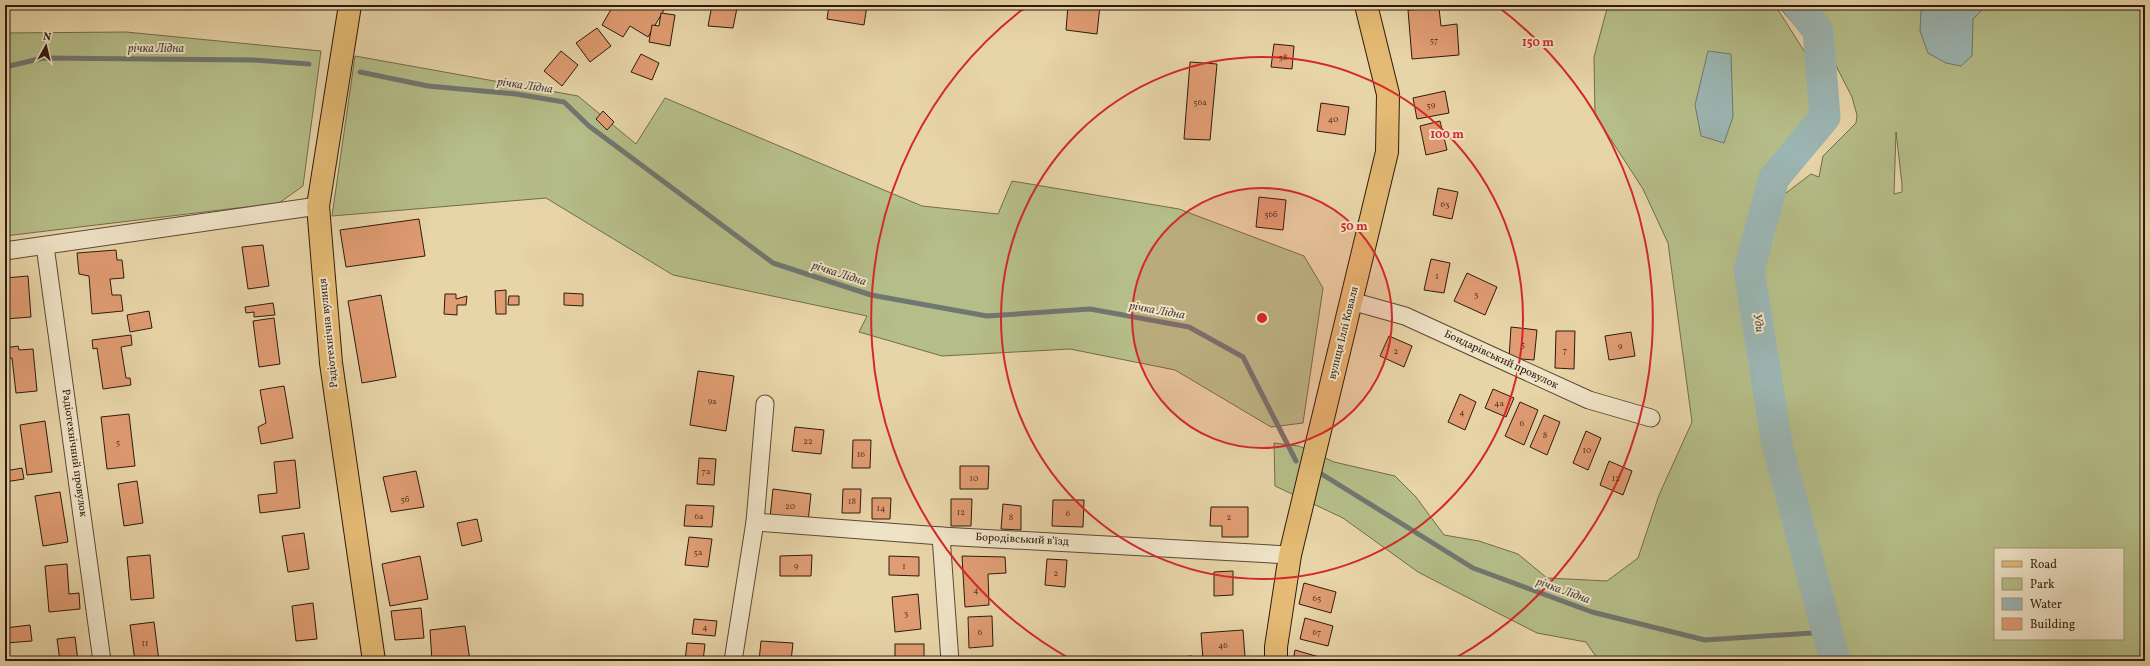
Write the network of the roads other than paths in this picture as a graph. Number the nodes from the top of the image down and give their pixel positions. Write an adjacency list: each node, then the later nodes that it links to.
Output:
1 (350, 5): 3 (main road, Радіотехнічна вулиця)
2 (1366, 5): 6 (main road, вулиця Іллі Коваля)
3 (318, 206): 4 (street); 13 (main road, Радіотехнічна вулиця)
4 (45, 246): 5 (street); 12 (street, Радіотехнічний провулок)
5 (5, 251)
6 (1351, 301): 8 (street, Бондарівський провулок); 11 (main road, вулиця Іллі Коваля)
7 (765, 404): 9 (street)
8 (1651, 418)
9 (755, 522): 10 (street, Бородівський в’їзд); 14 (street)
10 (941, 536): 11 (street, Бородівський в’їзд); 15 (street)
11 (1290, 555): 16 (main road, вулиця Іллі Коваля)
12 (102, 661)
13 (374, 661)
14 (733, 661)
15 (950, 661)
16 (1276, 661)

